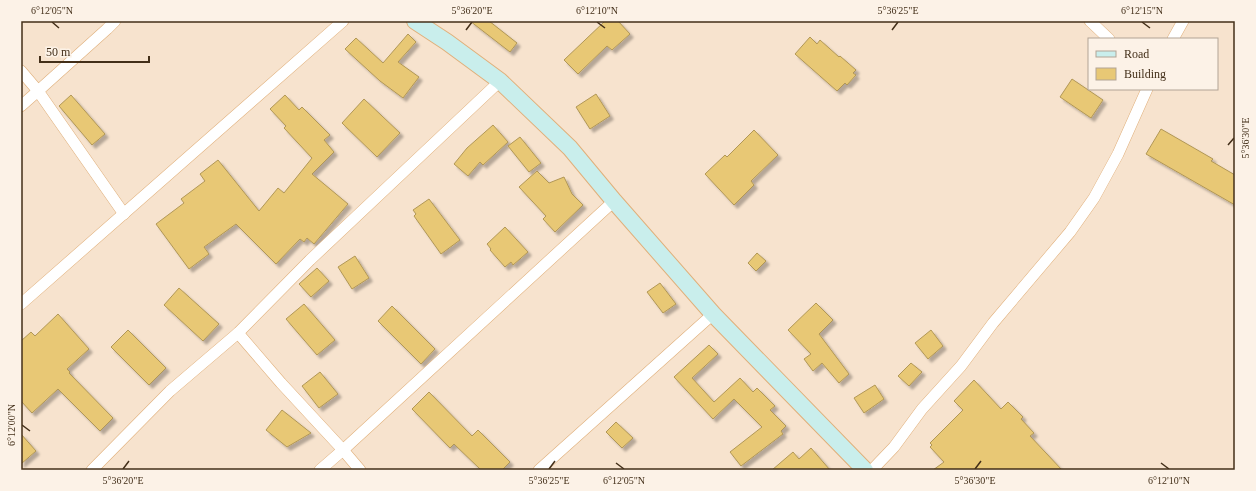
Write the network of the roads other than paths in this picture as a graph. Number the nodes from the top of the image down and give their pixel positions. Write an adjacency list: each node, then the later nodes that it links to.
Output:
1 (115, 21): 11 (street)
2 (343, 21): 14 (street)
3 (415, 21): 9 (street)
4 (1090, 21): 6 (street)
5 (1183, 21): 7 (street)
6 (1108, 38)
7 (1174, 38)
8 (21, 71): 11 (street)
9 (500, 81): 13 (street); 17 (street)
10 (1147, 90): 25 (street)
11 (38, 92): 12 (street); 14 (street)
12 (21, 106)
13 (614, 200): 16 (street); 18 (street)
14 (124, 214): 15 (street)
15 (21, 304)
16 (713, 314): 19 (street); 24 (street)
17 (238, 332): 18 (street); 20 (street)
18 (343, 450): 21 (street); 22 (street)
19 (552, 466): 23 (street)
20 (92, 470)
21 (320, 470)
22 (360, 470)
23 (540, 470)
24 (865, 470)
25 (872, 470)

